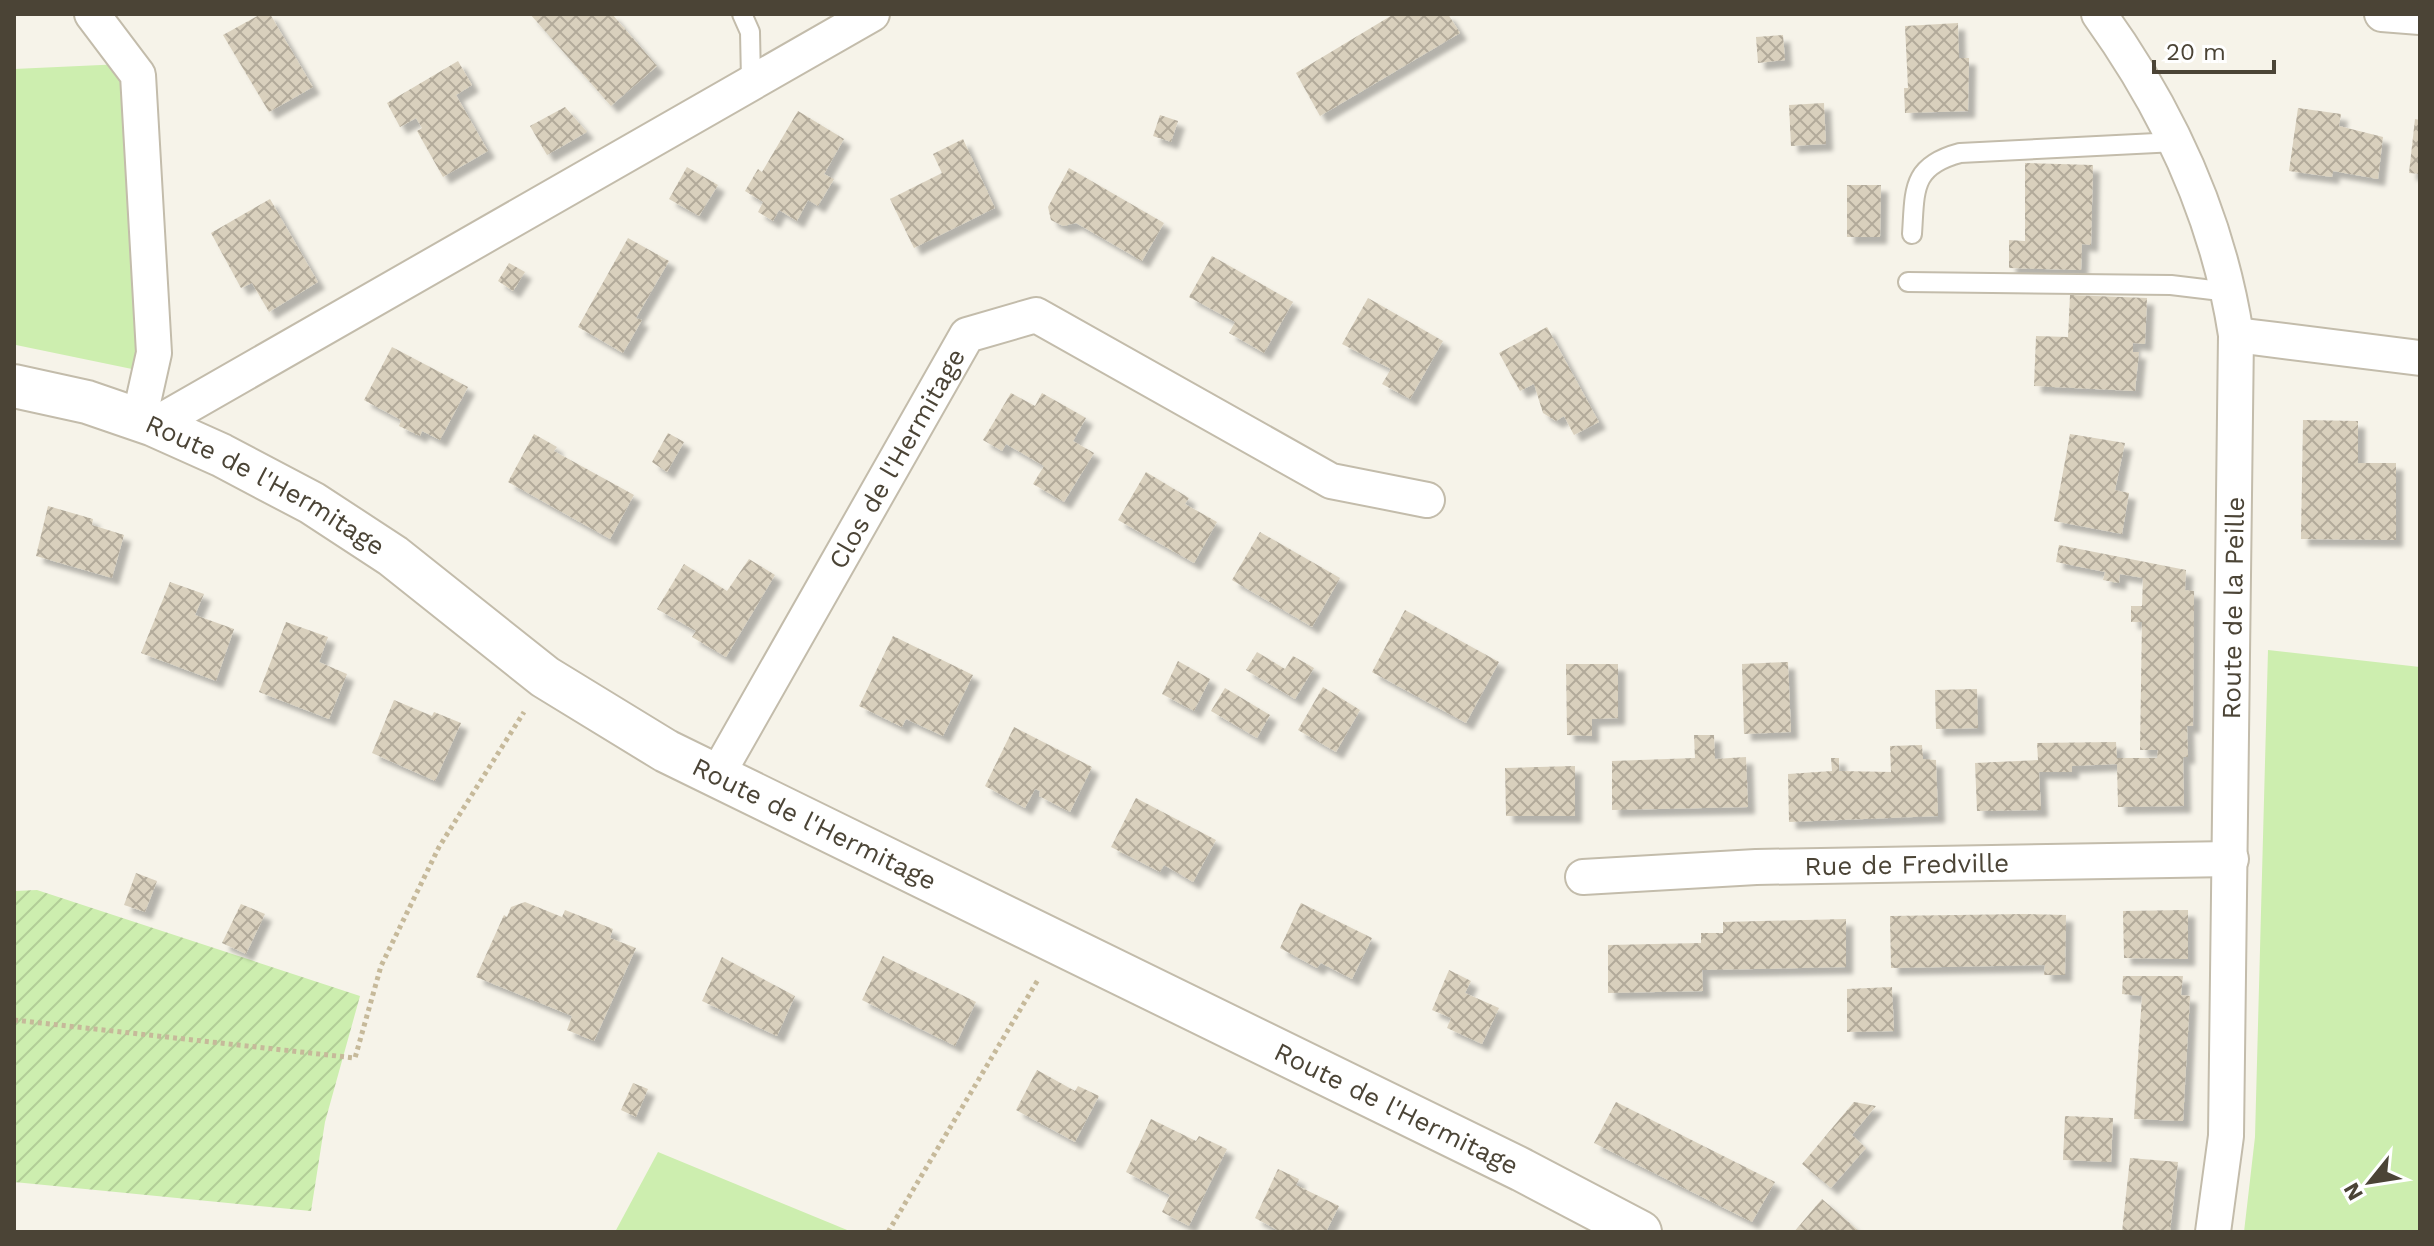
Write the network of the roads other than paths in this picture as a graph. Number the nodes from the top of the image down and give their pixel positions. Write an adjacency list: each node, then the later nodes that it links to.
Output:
1 (92, 14): 15 (street)
2 (742, 14): 7 (lane)
3 (872, 14): 7 (street)
4 (2382, 14): 5 (street)
5 (2420, 17)
6 (2110, 18): 8 (street, Route de la Peille)
7 (751, 80): 15 (street)
8 (2176, 142): 9 (lane); 11 (street, Route de la Peille)
9 (1912, 234)
10 (1908, 282): 11 (lane)
11 (2229, 292): 12 (street, Route de la Peille)
12 (2236, 335): 13 (street); 18 (street, Route de la Peille)
13 (2420, 358)
14 (14, 386): 15 (street, Route de l'Hermitage)
15 (146, 422): 17 (street, Route de l'Hermitage)
16 (1427, 500): 17 (street, Clos de l'Hermitage)
17 (717, 775): 20 (street, Route de l'Hermitage)
18 (2231, 859): 19 (street, Rue de Fredville); 21 (street, Route de la Peille)
19 (1583, 877)
20 (1640, 1232)
21 (2213, 1232)

